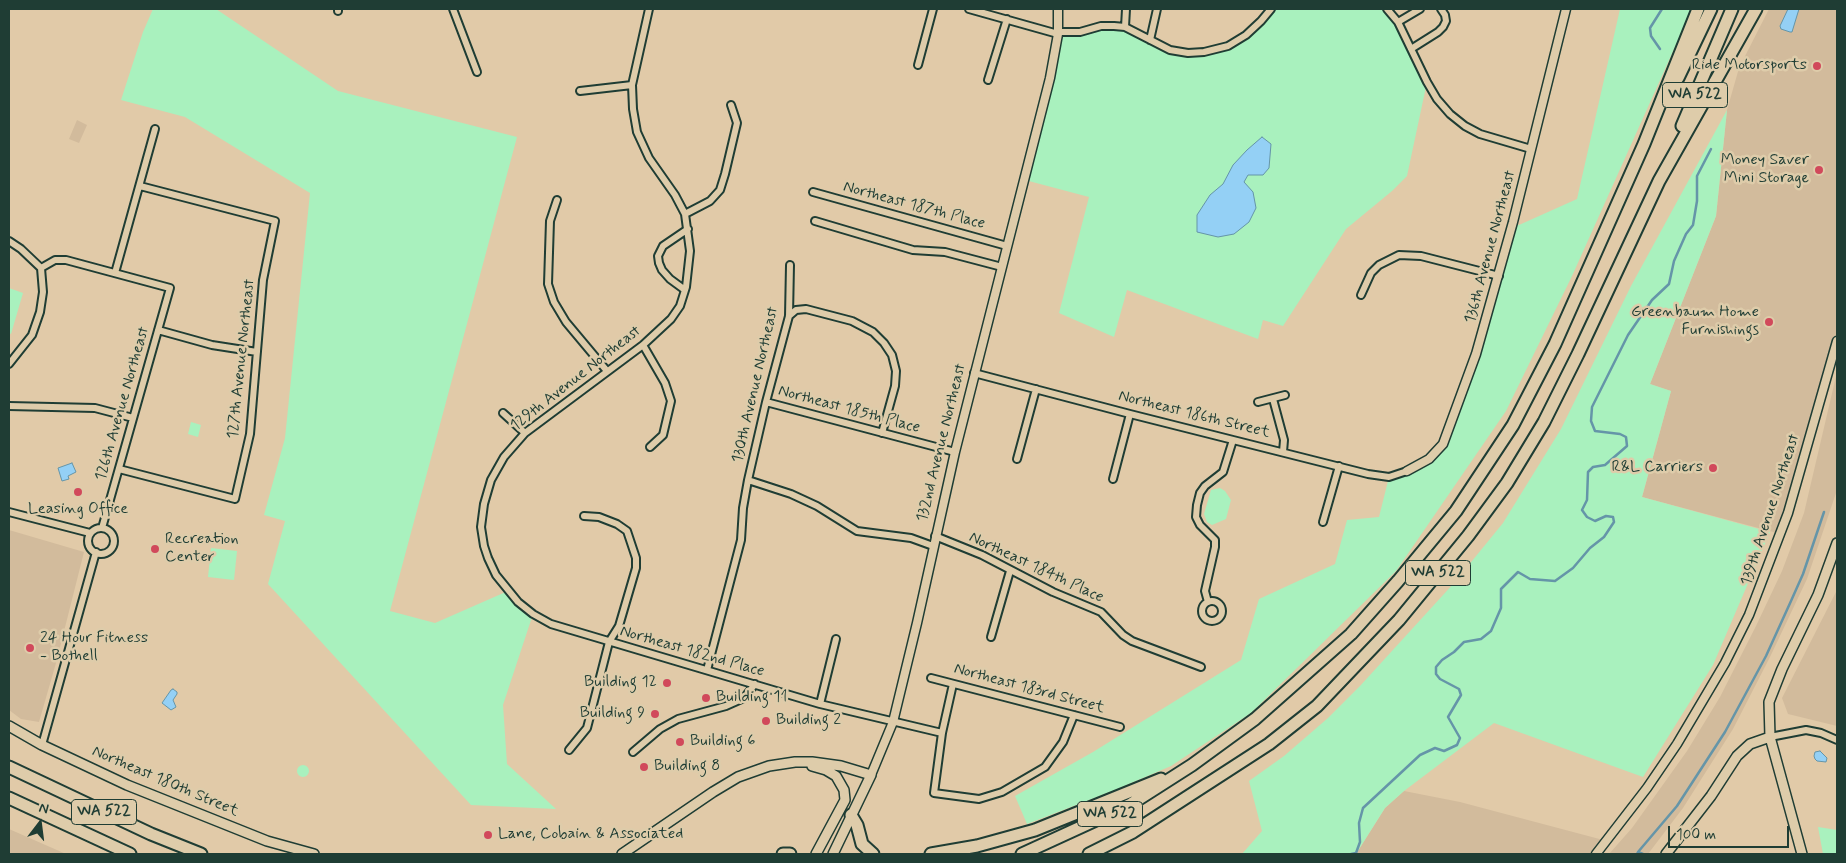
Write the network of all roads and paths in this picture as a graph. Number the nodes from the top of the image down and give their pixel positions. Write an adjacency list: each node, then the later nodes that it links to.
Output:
1 (453, 9): 24 (street)
2 (649, 9): 26 (street, 129th Avenue Northeast)
3 (933, 9): 23 (street)
4 (969, 9): 17 (street)
5 (1058, 9): 20 (street, 132nd Avenue Northeast)
6 (1126, 9): 19 (street)
7 (1157, 9): 21 (street)
8 (1271, 9): 21 (street)
9 (1387, 9): 18 (street)
10 (1420, 9): 18 (street)
11 (1441, 9): 22 (street)
12 (1566, 9): 31 (street, 136th Avenue Northeast)
13 (1698, 9): 30 (highway)
14 (1711, 9): 30 (highway, WA 522)
15 (1732, 9): 32 (highway, WA 522)
16 (1756, 9): 32 (highway)
17 (1007, 19): 20 (street); 25 (street)
18 (1398, 22): 22 (street)
19 (1125, 27): 20 (street); 21 (street)
20 (1058, 33): 40 (street, 132nd Avenue Northeast)
21 (1150, 40)
22 (1412, 49): 31 (street)
23 (918, 64)
24 (477, 72)
25 (988, 80)
26 (632, 85): 27 (street); 36 (street, 129th Avenue Northeast)
27 (580, 91)
28 (731, 105): 36 (street)
29 (156, 129): 33 (street)
30 (1644, 144): 109 (highway, WA 522)
31 (1532, 149): 45 (street, 136th Avenue Northeast)
32 (1659, 180): 125 (highway, WA 522)
33 (140, 186): 44 (street); 52 (street, 127th Avenue Northeast)
34 (813, 192): 40 (street, Northeast 187th Place)
35 (557, 200): 54 (street)
36 (685, 214): 38 (street, 129th Avenue Northeast)
37 (815, 221): 42 (street)
38 (688, 229): 46 (street, 129th Avenue Northeast); 46 (street)
39 (9, 240): 43 (street)
40 (1007, 246): 42 (street, 132nd Avenue Northeast)
41 (790, 265): 48 (street, 130th Avenue Northeast)
42 (1002, 267): 55 (street, 132nd Avenue Northeast)
43 (41, 268): 44 (street); 53 (street)
44 (115, 273): 49 (street, 126th Avenue Northeast)
45 (1499, 276): 47 (street); 74 (street, 136th Avenue Northeast)
46 (685, 290): 51 (street, 129th Avenue Northeast)
47 (1361, 296)
48 (788, 316): 59 (street, 130th Avenue Northeast); 66 (street)
49 (158, 330): 52 (street); 64 (street, 126th Avenue Northeast)
50 (1837, 341): 126 (street, 139th Avenue Northeast)
51 (643, 345): 54 (street, 129th Avenue Northeast); 68 (street)
52 (257, 352): 73 (street, 127th Avenue Northeast)
53 (9, 364)
54 (607, 371): 65 (street, 129th Avenue Northeast)
55 (974, 372): 56 (street, Northeast 186th Street); 69 (street, 132nd Avenue Northeast)
56 (1036, 389): 63 (street, Northeast 186th Street); 71 (street)
57 (1286, 396): 58 (street)
58 (1273, 399): 60 (street); 70 (street)
59 (766, 402): 66 (street, Northeast 185th Place); 75 (street, 130th Avenue Northeast)
60 (1258, 402)
61 (9, 406): 64 (street)
62 (503, 413): 65 (street)
63 (1130, 414): 67 (street, Northeast 186th Street); 76 (street)
64 (133, 418): 73 (street, 126th Avenue Northeast)
65 (525, 433): 87 (street, 129th Avenue Northeast)
66 (882, 433): 69 (street, Northeast 185th Place)
67 (1233, 440): 70 (street, Northeast 186th Street); 88 (street)
68 (650, 447)
69 (955, 452): 82 (street, 132nd Avenue Northeast)
70 (1283, 452): 72 (street, Northeast 186th Street)
71 (1017, 459)
72 (1339, 466): 74 (street, Northeast 186th Street); 79 (street)
73 (119, 469): 80 (street, 126th Avenue Northeast)
74 (1406, 471)
75 (748, 480): 84 (street); 93 (street, 130th Avenue Northeast)
76 (1112, 480)
77 (9, 512): 81 (street)
78 (584, 516): 91 (street)
79 (1323, 522)
80 (102, 528): 81 (street); 85 (street)
81 (90, 533): 85 (street)
82 (935, 536): 84 (street, 132nd Avenue Northeast); 86 (street, Northeast 184th Place)
83 (1837, 543): 103 (main road)
84 (933, 546): 99 (street, 132nd Avenue Northeast)
85 (96, 552): 105 (street)
86 (1010, 571): 89 (street); 92 (street, Northeast 184th Place)
87 (518, 602): 91 (street, Northeast 182nd Place)
88 (1208, 602)
89 (991, 637)
90 (836, 639): 97 (street)
91 (609, 642): 93 (street, Northeast 182nd Place); 106 (street)
92 (1201, 667)
93 (708, 670): 95 (street, Northeast 182nd Place)
94 (931, 678): 96 (street, Northeast 183rd Street)
95 (755, 684): 97 (street, Northeast 182nd Place); 107 (street)
96 (953, 684): 98 (street, Northeast 183rd Street); 102 (street)
97 (820, 704): 99 (street, Northeast 182nd Place)
98 (1074, 716): 101 (street, Northeast 183rd Street); 102 (street)
99 (893, 722): 102 (street, Northeast 182nd Place); 111 (street, 132nd Avenue Northeast)
100 (9, 726): 105 (main road, Northeast 180th Street)
101 (1120, 727)
102 (942, 733)
103 (1770, 737): 104 (street); 127 (main road); 128 (main road)
104 (1837, 740)
105 (42, 745): 116 (main road, Northeast 180th Street)
106 (569, 750)
107 (633, 752)
108 (795, 762): 111 (main road); 117 (main road); 120 (main road)
109 (1192, 765): 123 (highway); 124 (highway, WA 522)
110 (9, 767): 115 (highway, WA 522)
111 (871, 775): 113 (main road, 132nd Avenue Northeast)
112 (9, 798): 114 (highway, WA 522)
113 (852, 815): 121 (main road, 132nd Avenue Northeast); 122 (highway)
114 (130, 854)
115 (201, 854)
116 (314, 854)
117 (622, 854)
118 (783, 854): 119 (highway)
119 (790, 854)
120 (816, 854)
121 (833, 854)
122 (873, 854)
123 (931, 854)
124 (1022, 854)
125 (1089, 854)
126 (1596, 854)
127 (1666, 854)
128 (1802, 854)

